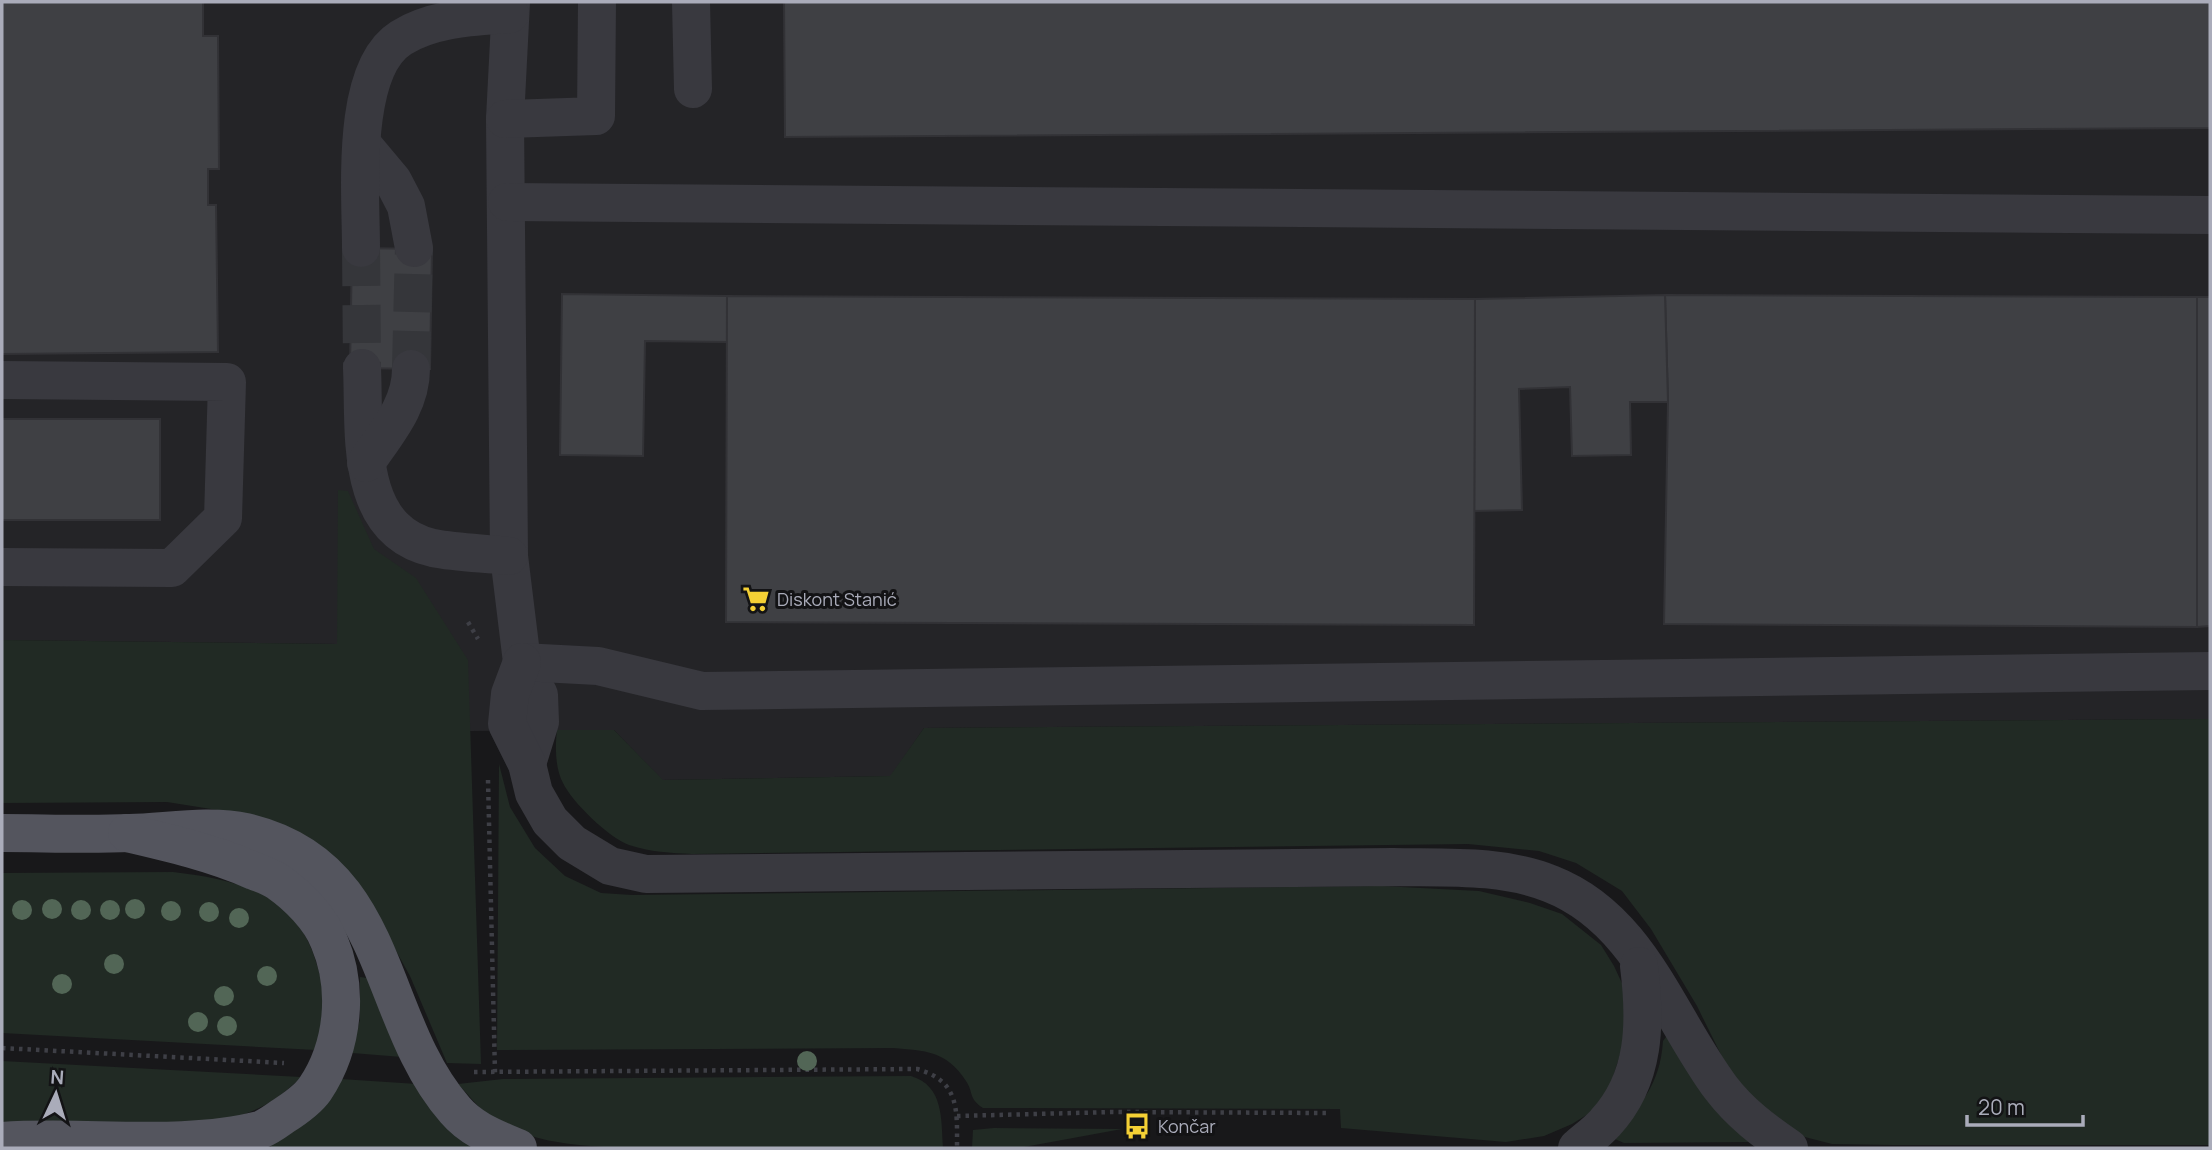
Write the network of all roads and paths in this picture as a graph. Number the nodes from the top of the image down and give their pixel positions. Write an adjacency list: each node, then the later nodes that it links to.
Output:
1 (597, 2): 5 (lane)
2 (691, 2): 4 (lane)
3 (511, 8): 5 (lane); 6 (lane)
4 (693, 89)
5 (505, 119): 7 (lane)
6 (362, 144): 9 (lane); 10 (lane)
7 (507, 202): 8 (lane); 15 (lane)
8 (2210, 215)
9 (361, 248)
10 (414, 248)
11 (362, 368): 14 (lane)
12 (411, 369): 14 (lane)
13 (2, 380): 16 (lane)
14 (366, 463): 15 (lane)
15 (509, 556): 19 (lane)
16 (2, 567)
17 (468, 622): 18 (path)
18 (480, 649)
19 (522, 662): 20 (lane); 24 (lane)
20 (2210, 671)
21 (488, 775): 28 (path)
22 (2, 833): 23 (main road)
23 (127, 833): 31 (main road); 32 (main road)
24 (1637, 953): 34 (lane); 35 (lane)
25 (2, 1048): 26 (path)
26 (296, 1064)
27 (471, 1072): 28 (path)
28 (495, 1073): 30 (path)
29 (1327, 1113): 30 (path)
30 (957, 1116): 33 (path)
31 (2, 1142)
32 (518, 1148)
33 (957, 1148)
34 (1577, 1148)
35 (1788, 1148)

